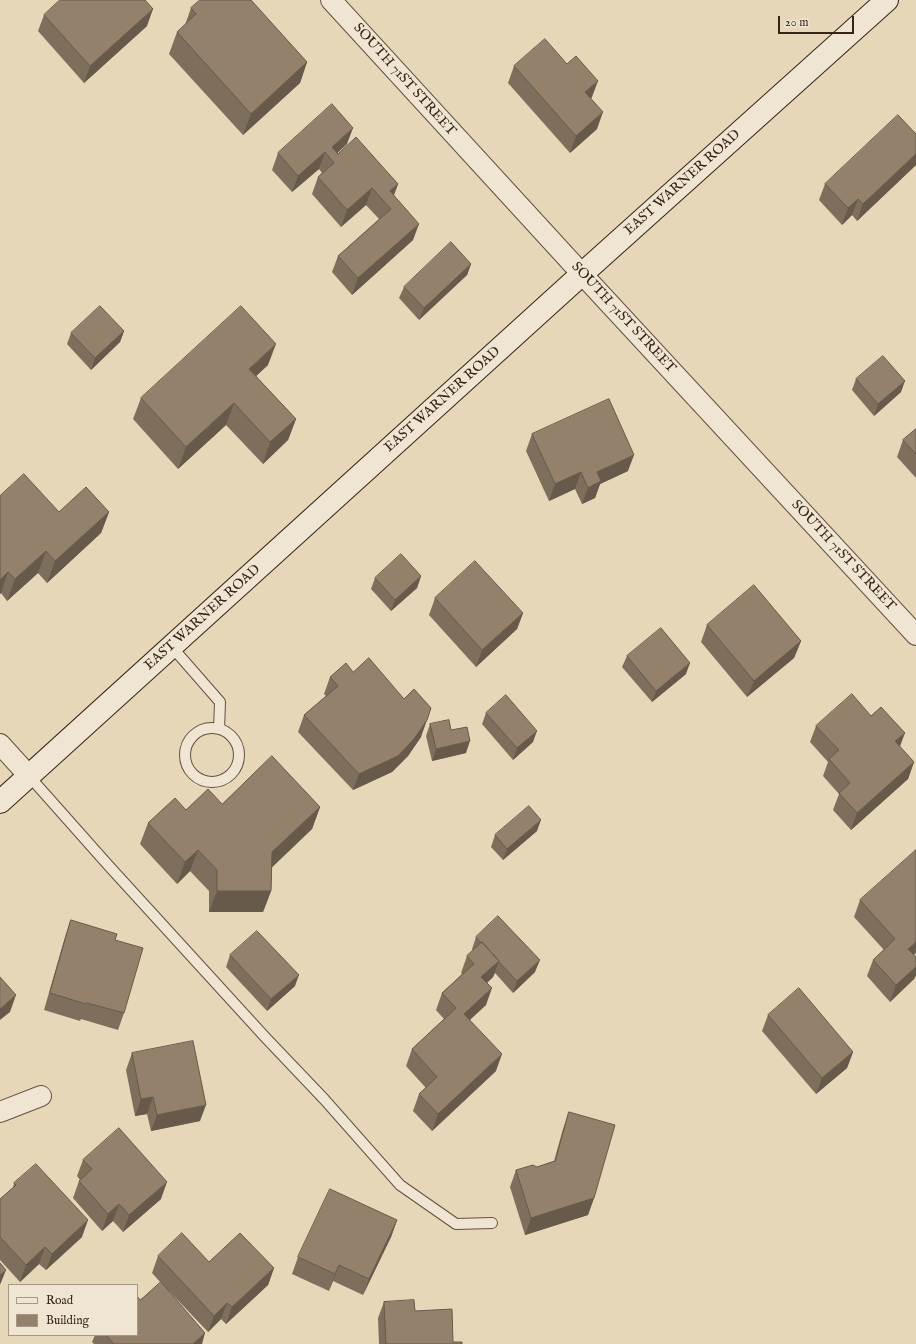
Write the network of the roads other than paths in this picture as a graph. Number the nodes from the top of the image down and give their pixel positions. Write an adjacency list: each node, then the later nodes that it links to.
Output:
1 (331, 0): 3 (street, SOUTH 71ST STREET)
2 (887, 0): 3 (main road, EAST WARNER ROAD)
3 (582, 274): 4 (street, SOUTH 71ST STREET); 5 (main road, EAST WARNER ROAD)
4 (916, 635)
5 (172, 647): 6 (lane); 8 (main road, EAST WARNER ROAD)
6 (219, 729): 6 (lane)
7 (0, 744): 8 (street)
8 (29, 776): 9 (main road, EAST WARNER ROAD); 12 (lane)
9 (0, 802)
10 (41, 1096): 11 (street)
11 (0, 1112)
12 (492, 1223)

